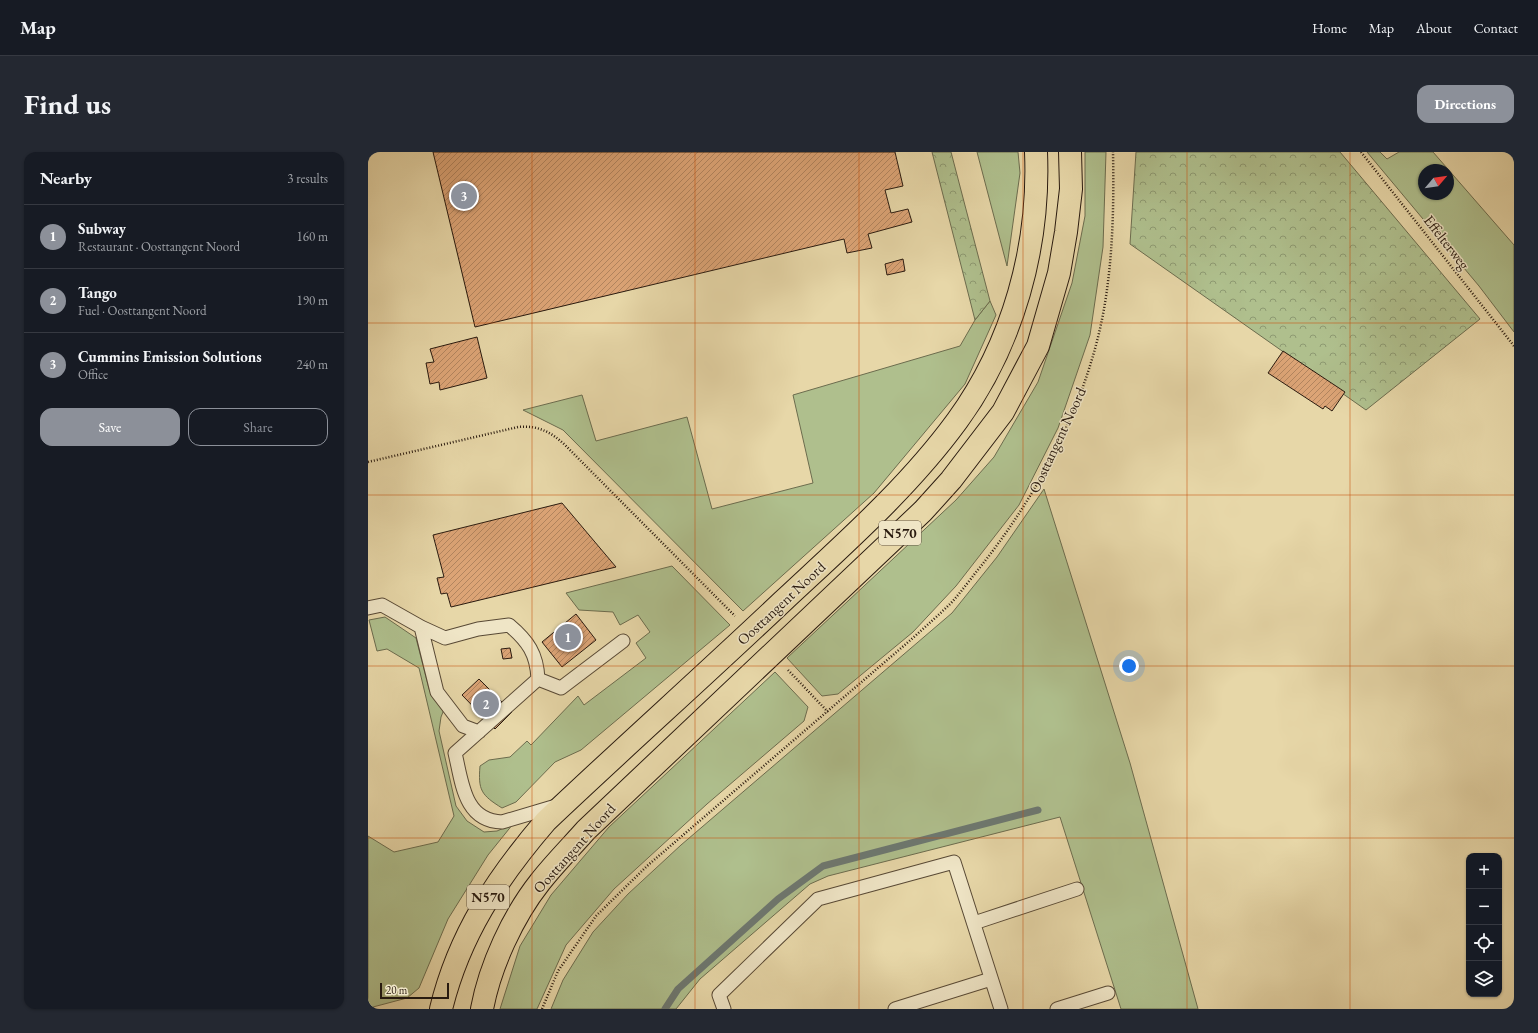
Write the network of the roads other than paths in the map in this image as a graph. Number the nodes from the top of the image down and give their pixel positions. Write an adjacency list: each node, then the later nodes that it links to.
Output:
1 (1036, 152): 8 (main road, Oosttangent Noord / N570)
2 (1070, 152): 14 (main road, Oosttangent Noord / N570)
3 (368, 608): 4 (lane)
4 (421, 627): 6 (lane); 7 (lane)
5 (623, 641): 6 (lane)
6 (538, 679): 7 (lane)
7 (479, 732): 8 (lane)
8 (566, 803): 13 (main road, Oosttangent Noord / N570)
9 (1077, 889): 10 (lane)
10 (974, 923): 11 (lane); 15 (lane)
11 (992, 979): 16 (lane); 17 (lane)
12 (1108, 993): 18 (lane)
13 (442, 1009)
14 (482, 1009)
15 (724, 1009)
16 (895, 1009)
17 (1002, 1009)
18 (1057, 1009)

